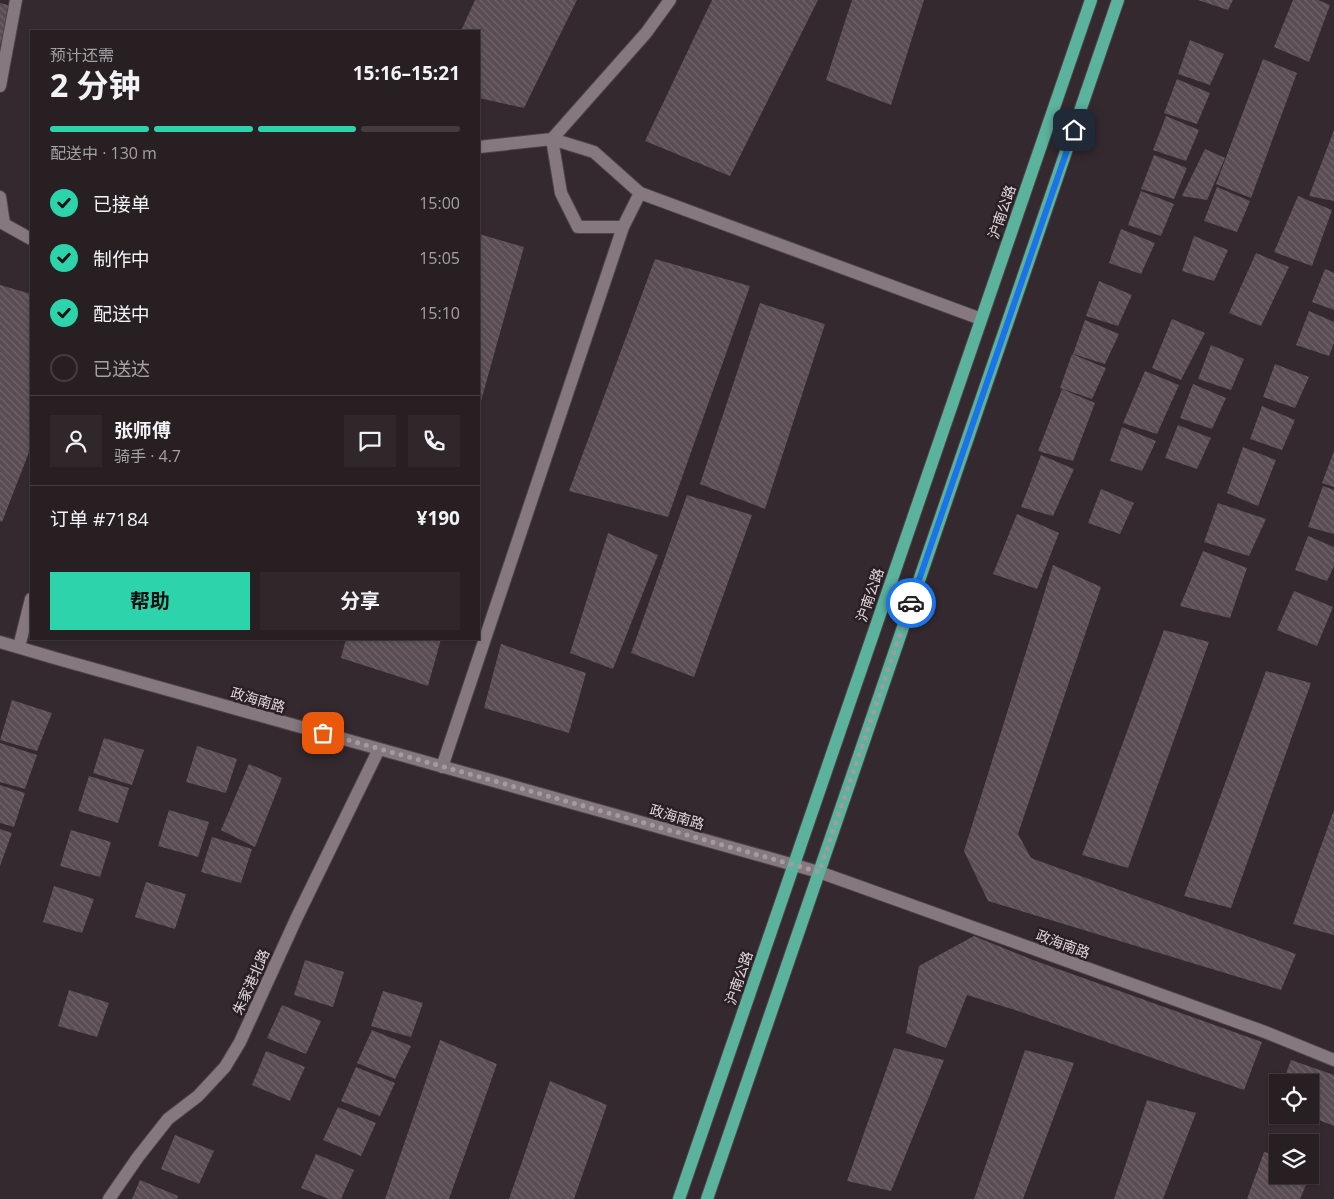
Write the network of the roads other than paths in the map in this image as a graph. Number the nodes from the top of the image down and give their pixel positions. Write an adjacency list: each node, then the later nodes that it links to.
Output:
1 (16, 0): 5 (street)
2 (670, 0): 6 (street)
3 (1091, 0): 12 (main road, 沪南公路)
4 (1118, 0): 19 (main road)
5 (0, 86)
6 (552, 138): 7 (street); 8 (street); 10 (street)
7 (480, 147)
8 (640, 193): 10 (street); 12 (street)
9 (0, 197): 11 (street)
10 (623, 227): 17 (street)
11 (30, 238)
12 (981, 319): 18 (main road, 沪南公路)
13 (30, 603): 15 (street)
14 (0, 642): 15 (street, 政海南路)
15 (19, 647): 16 (street, 政海南路)
16 (379, 749): 17 (street, 政海南路); 21 (street, 朱家港北路)
17 (442, 767): 18 (street, 政海南路)
18 (793, 865): 19 (street, 政海南路); 22 (main road, 沪南公路)
19 (819, 872): 20 (street, 政海南路); 23 (main road)
20 (1334, 1060)
21 (109, 1199)
22 (678, 1199)
23 (707, 1199)

